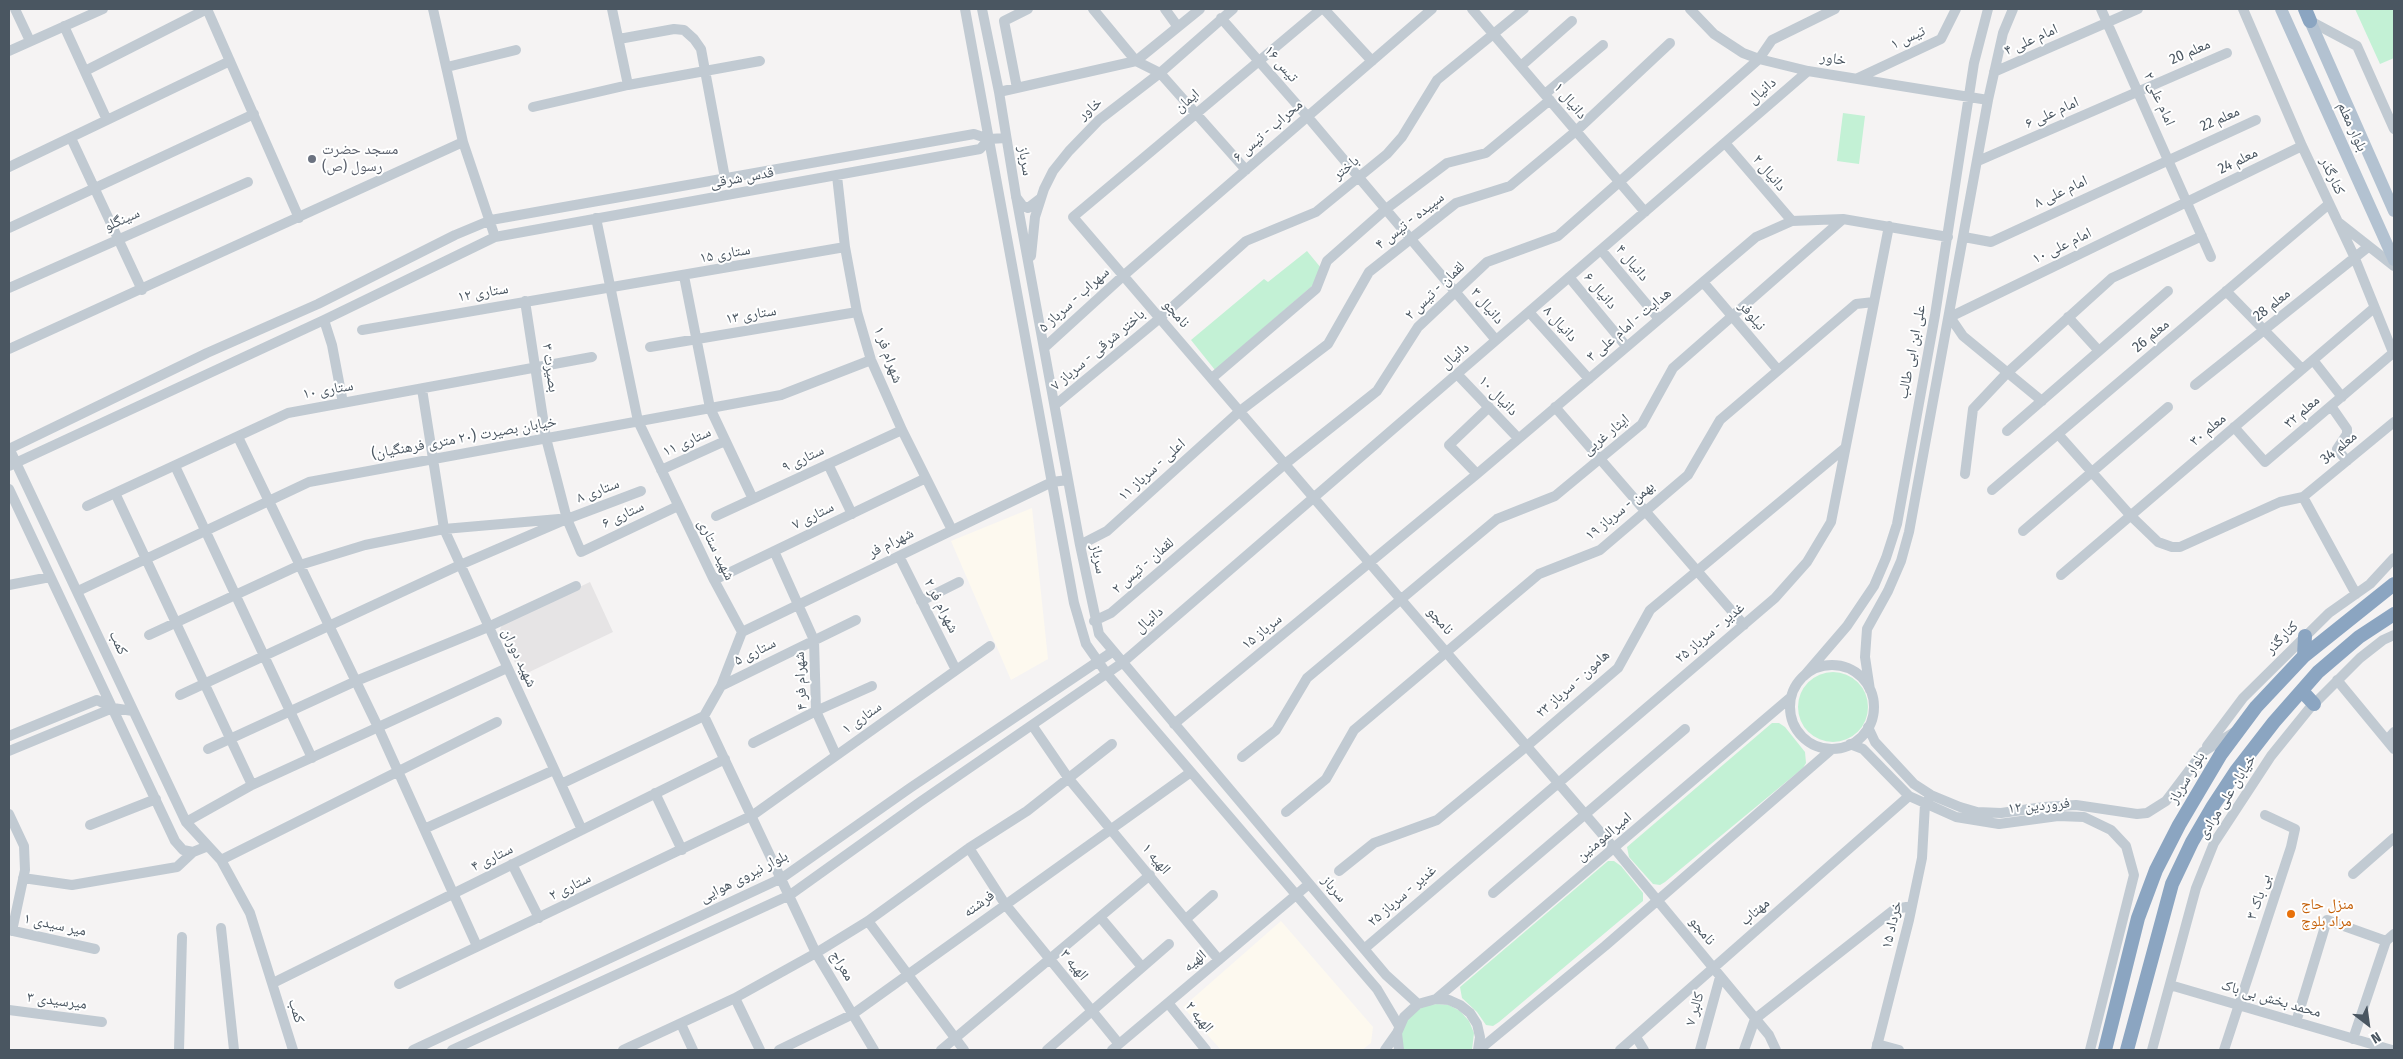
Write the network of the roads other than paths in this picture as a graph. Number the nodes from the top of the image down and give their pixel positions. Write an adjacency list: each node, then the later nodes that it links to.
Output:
1 (15, 9): 34 (street)
2 (103, 9): 30 (street)
3 (207, 9): 41 (street); 48 (street)
4 (433, 9): 47 (street)
5 (612, 9): 33 (street)
6 (965, 9): 71 (street, سرباز)
7 (982, 9): 57 (street, سرباز)
8 (1028, 9): 55 (street)
9 (1093, 9): 43 (street)
10 (1165, 9): 31 (street)
11 (1200, 9): 31 (street)
12 (1233, 9): 27 (street, خاور)
13 (1323, 9): 44 (street, ایمان); 45 (street)
14 (1432, 9): 45 (street, محراب - تیس ۶)
15 (1472, 9): 32 (street, دانیال ۱)
16 (1524, 9): 32 (street, باختر)
17 (1690, 9): 40 (street, خاور)
18 (1834, 9): 40 (street, لقمان - تیس ۲)
19 (1956, 9): 53 (street, تیس ۱)
20 (1988, 9): 59 (street, علی ابن ابی طالب)
21 (2013, 9): 51 (street, علی ابن ابی طالب)
22 (2101, 9): 29 (street, امام علی ۲)
23 (2138, 9): 29 (street, امام علی ۴)
24 (2243, 9): 74 (street, کنارگذر)
25 (2281, 9): 114 (main road, بلوار معلم)
26 (2307, 15): 67 (street); 92 (main road, بلوار معلم)
27 (1221, 18): 44 (street, تیس ۱۶); 52 (street, خاور)
28 (1572, 20): 46 (street)
29 (2108, 22): 51 (street, امام علی ۴); 56 (street, امام علی ۲)
30 (64, 26): 34 (street); 48 (street)
31 (1178, 27): 43 (street)
32 (1494, 34): 46 (street, دانیال ۱); 80 (street, باختر)
33 (619, 39): 49 (street); 54 (street)
34 (30, 41): 38 (street)
35 (1670, 43): 68 (street, سپیده - تیس ۴)
36 (1603, 45): 58 (street)
37 (516, 50): 47 (street)
38 (9, 51)
39 (2227, 53): 56 (street, معلم 20)
40 (1759, 59): 50 (street, خاور); 83 (street, لقمان - تیس ۲)
41 (230, 61): 62 (street); 65 (street)
42 (760, 61): 49 (street)
43 (1136, 61): 52 (street); 55 (street)
44 (1258, 61): 63 (street, ایمان); 64 (street, تیس ۱۶)
45 (1372, 61): 64 (street, محراب - تیس ۶)
46 (1521, 66): 58 (street, دانیال ۱)
47 (447, 67): 72 (street)
48 (85, 71): 65 (street)
49 (705, 71): 54 (street); 81 (street)
50 (1808, 71): 53 (street, خاور); 73 (street, دانیال)
51 (1994, 72): 60 (street, علی ابن ابی طالب)
52 (1160, 73): 63 (street); 87 (street, خاور)
53 (1858, 78): 59 (street, خاور)
54 (628, 85): 61 (street)
55 (1017, 88): 57 (street)
56 (2138, 91): 75 (street, امام علی ۲); 76 (street, امام علی ۶)
57 (999, 92): 70 (street, سرباز)
58 (1547, 97): 68 (street, دانیال ۱); 90 (street)
59 (1969, 97): 60 (street, خاور); 103 (street, علی ابن ابی طالب)
60 (1988, 100): 76 (street, علی ابن ابی طالب)
61 (533, 107)
62 (254, 114): 84 (street); 95 (street)
63 (1195, 114): 78 (street); 94 (street, ایمان)
64 (1308, 116): 78 (street, محراب - تیس ۶); 80 (street, تیس ۱۶)
65 (107, 120): 69 (street)
66 (2256, 120): 75 (street, معلم 22)
67 (2394, 129)
68 (1576, 131): 83 (street, دانیال ۱); 108 (street, سپیده - تیس ۴)
69 (71, 138): 77 (street); 84 (street)
70 (1006, 138): 71 (street); 86 (street, سرباز)
71 (989, 139): 79 (street, قدس شرقی); 81 (street); 196 (street, سرباز)
72 (463, 142): 95 (street); 98 (street)
73 (1725, 143): 93 (street, دانیال); 100 (street, دانیال ۲)
74 (2302, 146): 88 (street, معلم 24); 89 (street, کنارگذر)
75 (2168, 158): 88 (street, امام علی ۲); 106 (street, امام علی ۸)
76 (1978, 161): 106 (street, علی ابن ابی طالب)
77 (10, 164)
78 (1246, 170): 118 (street, محراب - تیس ۶)
79 (837, 176): 91 (street, قدس شرقی); 109 (street, شهرام فر ۱)
80 (1358, 176): 90 (street, دانیال ۳); 136 (street, باختر)
81 (725, 178): 85 (street)
82 (248, 182): 107 (street, سینگلو)
83 (1620, 183): 93 (street, دانیال ۱); 126 (street, لقمان - تیس ۲)
84 (95, 188): 102 (street); 107 (street)
85 (636, 194): 91 (street); 98 (street)
86 (1016, 196): 87 (street); 116 (street, سرباز)
87 (1041, 197): 116 (street, خاور)
88 (2188, 202): 104 (street, امام علی ۲); 134 (street, امام علی ۱۰)
89 (2328, 204): 99 (street, کنارگذر); 125 (street, معلم 26)
90 (1386, 209): 108 (street, دانیال ۳); 157 (street)
91 (638, 211): 96 (street, قدس شرقی)
92 (2394, 211)
93 (1645, 212): 111 (street, دانیال)
94 (1073, 217): 118 (street, نامجو)
95 (300, 218): 123 (street)
96 (596, 218): 105 (street, قدس شرقی); 121 (street, شهید ستاری)
97 (1843, 218): 100 (street, هدایت - امام علی ۳); 101 (street, هدایت - امام علی ۳); 132 (street, ایثار غربی)
98 (491, 220): 105 (street); 182 (street)
99 (2336, 220): 110 (street); 112 (street, کنارگذر)
100 (1792, 221): 120 (street, هدایت - امام علی ۳)
101 (1889, 226): 103 (street, هدایت - امام علی ۳); 128 (street, غدیر - سرباز ۲۵)
102 (9, 228)
103 (1948, 236): 133 (street, علی ابن ابی طالب)
104 (2202, 236): 113 (street, امام علی ۲); 135 (street)
105 (495, 237): 138 (street, قدس شرقی)
106 (1964, 237): 134 (street, علی ابن ابی طالب)
107 (118, 238): 122 (street, سینگلو); 123 (street)
108 (1411, 239): 126 (street, دانیال ۳); 170 (street, سپیده - تیس ۴)
109 (846, 247): 117 (street, ستاری ۱۵); 130 (street, شهرام فر ۱)
110 (2368, 247): 112 (street, معلم 28); 115 (street)
111 (1601, 250): 119 (street, دانیال); 137 (street, دانیال ۴)
112 (2354, 256): 129 (street, کنارگذر); 140 (street, معلم 28)
113 (2211, 257)
114 (2394, 260)
115 (2394, 266)
116 (1031, 272): 145 (street, سرباز)
117 (684, 276): 121 (street, ستاری ۱۵); 141 (street)
118 (1123, 276): 136 (street, نامجو); 145 (street, سهراب - سرباز ۵)
119 (1569, 277): 131 (street, دانیال); 143 (street, دانیال ۶)
120 (1703, 282): 132 (street, نیلوفر); 137 (street, هدایت - امام علی ۳)
121 (610, 287): 127 (street, ستاری ۱۲); 171 (street, شهید ستاری)
122 (9, 288)
123 (142, 290): 146 (street)
124 (2168, 291): 147 (street)
125 (2226, 291): 140 (street); 176 (street, معلم 26)
126 (1455, 292): 142 (street, دانیال ۳); 187 (street, لقمان - تیس ۲)
127 (526, 301): 139 (street, ستاری ۱۲); 152 (street, بصیرت ۳)
128 (1874, 302): 154 (street, بهمن - سرباز ۱۹); 181 (street, غدیر - سرباز ۲۵)
129 (2374, 308): 148 (street, کنارگذر); 151 (street, معلم ۳۰)
130 (857, 312): 141 (street, ستاری ۱۳); 150 (street, شهرام فر ۱)
131 (1529, 312): 142 (street, دانیال); 158 (street, دانیال ۸)
132 (1731, 315): 154 (street, نیلوفر); 184 (street, ایثار غربی)
133 (1935, 315): 134 (street); 261 (street, علی ابن ابی طالب)
134 (1950, 317): 155 (street); 267 (street, علی ابن ابی طالب)
135 (2068, 317): 147 (street); 155 (street)
136 (1160, 318): 157 (street, نامجو); 164 (street, باختر شرقی - سرباز ۷)
137 (1659, 319): 143 (street, هدایت - امام علی ۳)
138 (324, 320): 163 (street); 188 (street, قدس شرقی)
139 (362, 330)
140 (2264, 331): 153 (street); 159 (street, معلم 28)
141 (697, 340): 144 (street, ستاری ۱۳); 169 (street)
142 (1496, 340): 156 (street, دانیال)
143 (1626, 346): 158 (street, هدایت - امام علی ۳)
144 (650, 347)
145 (1045, 347): 164 (street, سرباز)
146 (9, 349)
147 (2099, 351): 162 (street)
148 (2394, 354): 161 (street, معلم ۳۲)
149 (592, 357): 152 (street, ستاری ۱۰)
150 (871, 360): 169 (street, خیابان بصیرت (۲۰ متری فرهنگیان)); 174 (street, شهرام فر ۱)
151 (2313, 360): 153 (street, معلم ۳۰); 161 (street)
152 (535, 368): 160 (street, ستاری ۱۰); 178 (street, بصیرت ۳)
153 (2302, 369): 173 (street, معلم ۳۰)
154 (1778, 370): 207 (street, بهمن - سرباز ۱۹)
155 (2007, 373): 162 (street); 193 (street)
156 (1457, 374): 166 (street, دانیال ۱۰); 202 (street, دانیال)
157 (1212, 378): 170 (street, نامجو)
158 (1589, 378): 167 (street, هدایت - امام علی ۳)
159 (2195, 385)
160 (422, 389): 163 (street, ستاری ۱۰); 183 (street, شهید دوران)
161 (2342, 396): 165 (street, معلم ۳۲)
162 (2042, 401): 175 (street)
163 (343, 403): 177 (street, ستاری ۱۰)
164 (1055, 405): 195 (street, سرباز)
165 (2331, 406): 173 (street, معلم ۳۲); 185 (street)
166 (1488, 407): 179 (street, دانیال ۱۰); 192 (street)
167 (1555, 407): 179 (street, هدایت - امام علی ۳); 184 (street)
168 (2168, 407): 191 (street)
169 (710, 408): 171 (street, خیابان بصیرت (۲۰ متری فرهنگیان)); 180 (street)
170 (1240, 411): 187 (street, نامجو); 216 (street, اعلی - سرباز ۱۱)
171 (638, 421): 178 (street, خیابان بصیرت (۲۰ متری فرهنگیان)); 190 (street, شهید ستاری)
172 (2394, 422): 185 (street, معلم 34)
173 (2234, 427): 210 (street, معلم ۳۰)
174 (902, 430): 186 (street, ستاری ۹); 194 (street, شهرام فر ۱)
175 (2007, 431)
176 (2058, 434): 191 (street); 199 (street, معلم 26)
177 (238, 437): 189 (street, ستاری ۱۰); 204 (street)
178 (546, 438): 183 (street, خیابان بصیرت (۲۰ متری فرهنگیان)); 211 (street, بصیرت ۳)
179 (1518, 438): 192 (street, هدایت - امام علی ۳)
180 (725, 441): 190 (street, ستاری ۱۱); 203 (street)
181 (1846, 448): 225 (street, هامون - سرباز ۲۳); 244 (street, غدیر - سرباز ۲۵)
182 (9, 449): 233 (street, کمب)
183 (433, 459): 204 (street, خیابان بصیرت (۲۰ متری فرهنگیان)); 212 (street, شهید دوران)
184 (1600, 459): 207 (street); 236 (street, ایثار غربی)
185 (2347, 461): 201 (street, معلم 34)
186 (828, 464): 203 (street, ستاری ۹); 208 (street)
187 (1285, 464): 202 (street, نامجو); 241 (street, لقمان - تیس ۲)
188 (9, 466)
189 (175, 466): 200 (street, ستاری ۱۰); 213 (street)
190 (661, 470): 206 (street, شهید ستاری)
191 (2092, 472): 210 (street); 215 (street)
192 (1477, 474): 222 (street, هدایت - امام علی ۳)
193 (1965, 474)
194 (926, 478): 208 (street, ستاری ۷); 214 (street, شهرام فر ۱)
195 (1068, 480): 196 (street, شهرام فر); 216 (street, سرباز)
196 (1052, 482): 214 (street, شهرام فر); 256 (street, سرباز)
197 (9, 489): 227 (street)
198 (641, 490): 211 (street, ستاری ۸)
199 (1992, 490)
200 (115, 493): 205 (street, ستاری ۱۰); 221 (street)
201 (2303, 497): 210 (street); 235 (street)
202 (1314, 498): 222 (street, نامجو); 257 (street, دانیال)
203 (753, 499): 209 (street, ستاری ۹)
204 (269, 501): 213 (street, خیابان بصیرت (۲۰ متری فرهنگیان)); 223 (street)
205 (87, 506)
206 (678, 506): 218 (street, ستاری ۶); 228 (street, شهید ستاری)
207 (1645, 511): 225 (street); 253 (street, بهمن - سرباز ۱۹)
208 (852, 514): 217 (street, ستاری ۷)
209 (716, 516)
210 (2130, 516): 226 (street, معلم ۳۰)
211 (567, 519): 212 (street); 218 (street, بصیرت ۳); 224 (street)
212 (444, 529): 223 (street); 224 (street, شهید دوران)
213 (207, 530): 221 (street, خیابان بصیرت (۲۰ متری فرهنگیان)); 234 (street)
214 (952, 530): 219 (street, شهرام فر)
215 (2023, 531)
216 (1080, 545): 241 (street, سرباز)
217 (774, 551): 228 (street, ستاری ۷); 238 (street, شهرام فر ۴)
218 (581, 552)
219 (899, 556): 237 (street, شهرام فر ۲); 238 (street, شهرام فر)
220 (2394, 558): 235 (street, کنارگذر)
221 (146, 559): 233 (street, خیابان بصیرت (۲۰ متری فرهنگیان)); 242 (street)
222 (1370, 563): 236 (street, نامجو); 278 (street, سرباز ۱۵)
223 (300, 565): 234 (street); 243 (street)
224 (460, 565): 243 (street); 245 (street, شهید دوران)
225 (1697, 571): 244 (street); 292 (street, هامون - سرباز ۲۳)
226 (2061, 575)
227 (50, 577): 231 (street); 272 (street)
228 (714, 580): 246 (street, شهید ستاری)
229 (959, 582): 237 (street)
230 (2394, 584): 255 (highway, بلوار سرباز)
231 (9, 585)
232 (576, 586): 245 (street)
233 (78, 591): 273 (street, کمب)
234 (237, 594): 242 (street); 254 (street)
235 (2356, 594): 248 (street, کنارگذر)
236 (1402, 600): 253 (street, نامجو); 299 (street, ایثار غربی)
237 (921, 601): 259 (street, شهرام فر ۲)
238 (798, 604): 246 (street, شهرام فر); 250 (street, شهرام فر ۴)
239 (2394, 614): 268 (highway)
240 (856, 620): 250 (street, ستاری ۵)
241 (1094, 621): 252 (street, سرباز)
242 (176, 623): 247 (street); 264 (street)
243 (329, 625): 254 (street); 262 (street)
244 (1744, 625): 306 (street, غدیر - سرباز ۲۵)
245 (488, 627): 258 (street, شهید دوران); 262 (street)
246 (742, 632): 265 (street)
247 (149, 635)
248 (2305, 636): 255 (highway); 297 (street, کنارگذر)
249 (2394, 636): 263 (street, خیابان علی مرادی)
250 (814, 640): 265 (street, ستاری ۵); 275 (street, شهرام فر ۴)
251 (990, 646): 259 (street, ستاری ۱)
252 (1112, 652): 256 (street, بلوار نیروی هوایی); 257 (street, سرباز)
253 (1448, 653): 292 (street, نامجو); 316 (street, بهمن - سرباز ۱۹)
254 (265, 654): 264 (street); 274 (street)
255 (2304, 656): 283 (highway, بلوار سرباز)
256 (1098, 663): 260 (street, سرباز); 309 (street, بلوار نیروی هوایی)
257 (1122, 663): 260 (street, دانیال); 278 (street, سرباز)
258 (508, 668): 281 (street); 302 (street, شهید دوران)
259 (956, 670): 298 (street, ستاری ۱)
260 (1107, 674): 280 (street); 304 (street)
261 (1804, 676): 267 (street); 270 (street)
262 (356, 680): 274 (street); 281 (street)
263 (2337, 680): 271 (street, خیابان علی مرادی); 286 (street)
264 (204, 682): 269 (street); 288 (street)
265 (721, 686): 276 (street)
266 (872, 686): 275 (street)
267 (1870, 690): 282 (street)
268 (2302, 691): 271 (highway); 413 (highway)
269 (180, 694)
270 (1791, 697): 294 (street); 329 (street, امیرالمومنین)
271 (2314, 704): 369 (street, خیابان علی مرادی)
272 (113, 708): 273 (street); 279 (street); 287 (street); 313 (street)
273 (133, 711): 321 (street, کمب)
274 (292, 711): 288 (street); 300 (street)
275 (816, 711): 289 (street); 298 (street, شهرام فر ۴)
276 (704, 716): 301 (street); 307 (street)
277 (498, 722): 303 (street)
278 (1174, 724): 339 (street, سرباز)
279 (36, 725): 285 (street); 287 (street)
280 (1032, 725): 305 (street, الهیه ۱); 314 (street)
281 (378, 727): 300 (street); 303 (street)
282 (1868, 727): 291 (street); 311 (street, ۱۲ فروردین)
283 (2241, 728): 297 (street, ۱۲ فروردین); 412 (highway, بلوار سرباز)
284 (1685, 729): 317 (street)
285 (10, 732)
286 (2390, 736): 295 (street)
287 (41, 738): 296 (street)
288 (231, 740): 293 (street); 308 (street)
289 (753, 743)
290 (1112, 744): 305 (street)
291 (1850, 744): 294 (street); 312 (street, ۱۲ فروردین)
292 (1527, 746): 306 (street, نامجو); 334 (street, هامون - سرباز ۲۳)
293 (208, 749)
294 (1832, 749): 345 (street)
295 (2394, 749)
296 (9, 751)
297 (2203, 752): 311 (street, ۱۲ فروردین)
298 (836, 755): 319 (street, ستاری ۱)
299 (1242, 757)
300 (312, 758): 308 (street)
301 (724, 759): 310 (street, ستاری ۴); 319 (street)
302 (554, 770): 307 (street, شهید دوران); 324 (street)
303 (398, 772): 324 (street); 332 (street)
304 (1191, 772): 323 (street, فرشته); 344 (street)
305 (1069, 778): 323 (street, الهیه ۱); 328 (street)
306 (1558, 782): 317 (street, نامجو); 359 (street, غدیر - سرباز ۲۵)
307 (561, 784): 325 (street, شهید دوران)
308 (252, 785): 321 (street)
309 (910, 788): 314 (street); 338 (street, بلوار نیروی هوایی)
310 (655, 793): 325 (street, ستاری ۴); 330 (street)
311 (1931, 795): 315 (street)
312 (1910, 796): 315 (street, ۱۲ فروردین); 364 (street, مهتاب)
313 (156, 799): 322 (street); 331 (street)
314 (920, 802): 342 (street)
315 (1925, 804): 347 (street, ۱۵ خرداد); 411 (street, ۱۲ فروردین)
316 (1286, 812)
317 (1585, 813): 329 (street, نامجو); 340 (street)
318 (9, 814): 337 (street)
319 (753, 815): 330 (street, ستاری ۲); 338 (street)
320 (2265, 815): 374 (street, بی باک ۳)
321 (186, 822): 327 (street, کمب)
322 (90, 825)
323 (1111, 828): 336 (street, الهیه ۱); 346 (street, فرشته)
324 (424, 830): 341 (street)
325 (582, 830): 333 (street, ستاری ۴)
326 (2394, 838): 335 (street)
327 (208, 846): 331 (street); 332 (street, کمب)
328 (968, 848): 346 (street, الهیه ۳); 351 (street)
329 (1614, 848): 345 (street, نامجو); 371 (street, امیرالمومنین)
330 (682, 850): 349 (street, ستاری ۲)
331 (193, 852): 337 (street)
332 (221, 860): 367 (street, کمب)
333 (512, 864): 341 (street, ستاری ۴); 349 (street)
334 (1339, 872)
335 (2352, 874)
336 (1150, 875): 348 (street); 350 (street, الهیه ۱)
337 (23, 878): 353 (street)
338 (782, 878): 342 (street, معراج); 391 (street, بلوار نیروی هوایی)
339 (1310, 884): 344 (street, الهیه); 359 (street, سرباز)
340 (1494, 892)
341 (454, 893): 357 (street); 367 (street, ستاری ۴)
342 (790, 895): 360 (street, معراج); 392 (street)
343 (1213, 895): 350 (street)
344 (1296, 895): 362 (street, الهیه); 382 (street)
345 (1658, 900): 364 (street, نامجو); 404 (street)
346 (1005, 904): 361 (street, الهیه ۳); 365 (street, فرشته)
347 (1912, 906): 378 (street); 387 (street, ۱۵ خرداد)
348 (1100, 917): 361 (street); 363 (street)
349 (539, 918): 357 (street, ستاری ۲)
350 (1186, 919): 362 (street, الهیه ۱)
351 (868, 921): 360 (street); 365 (street)
352 (221, 928): 389 (street)
353 (10, 930): 358 (street, میر سیدی ۱)
354 (182, 938): 388 (street)
355 (2390, 938): 380 (street); 385 (street)
356 (1170, 944): 363 (street)
357 (477, 946): 368 (street, ستاری ۲)
358 (95, 949)
359 (1364, 949): 373 (street, سرباز)
360 (816, 953): 370 (street); 377 (street, معراج)
361 (1050, 959): 376 (street, الهیه ۳); 384 (street)
362 (1219, 960): 372 (street, الهیه)
363 (1142, 967): 376 (street)
364 (1713, 969): 366 (street, نامجو); 383 (street, مهتاب)
365 (908, 974): 377 (street, فرشته); 384 (street)
366 (1720, 977): 378 (street, نامجو); 407 (street, کالبر ۷)
367 (272, 983): 390 (street, کمب)
368 (400, 984)
369 (2170, 985): 374 (street, محمد بخش بی باک); 414 (street, خیابان علی مرادی)
370 (735, 998): 381 (street); 395 (street)
371 (1436, 998): 373 (street); 404 (street)
372 (1168, 1003): 386 (street, الهیه); 401 (street, الهیه ۲)
373 (1418, 1004): 382 (street)
374 (2238, 1005): 380 (street, محمد بخش بی باک); 415 (street)
375 (9, 1010): 379 (street, میرسیدی ۳)
376 (1092, 1010): 386 (street, الهیه ۳); 400 (street)
377 (853, 1014): 396 (street, فرشته); 397 (street, معراج)
378 (1755, 1019): 408 (street); 409 (street, نامجو)
379 (102, 1022)
380 (2296, 1022): 385 (street, محمد بخش بی باک)
381 (681, 1024): 393 (street); 394 (street)
382 (1398, 1030): 402 (street); 403 (street)
383 (1636, 1037): 405 (street, مهتاب); 406 (street)
384 (955, 1039): 398 (street); 399 (street)
385 (2353, 1039): 416 (street, محمد بخش بی باک)
386 (1116, 1047)
387 (1876, 1047): 410 (street)
388 (179, 1050)
389 (234, 1050)
390 (293, 1050)
391 (413, 1050)
392 (452, 1050)
393 (625, 1050)
394 (693, 1050)
395 (760, 1050)
396 (779, 1050)
397 (874, 1050)
398 (941, 1050)
399 (964, 1050)
400 (1046, 1050)
401 (1205, 1050)
402 (1384, 1050)
403 (1398, 1050)
404 (1479, 1050)
405 (1620, 1050)
406 (1644, 1050)
407 (1700, 1050)
408 (1744, 1050)
409 (1776, 1050)
410 (1899, 1050)
411 (2090, 1050)
412 (2105, 1050)
413 (2127, 1050)
414 (2152, 1050)
415 (2224, 1050)
416 (2392, 1050)

